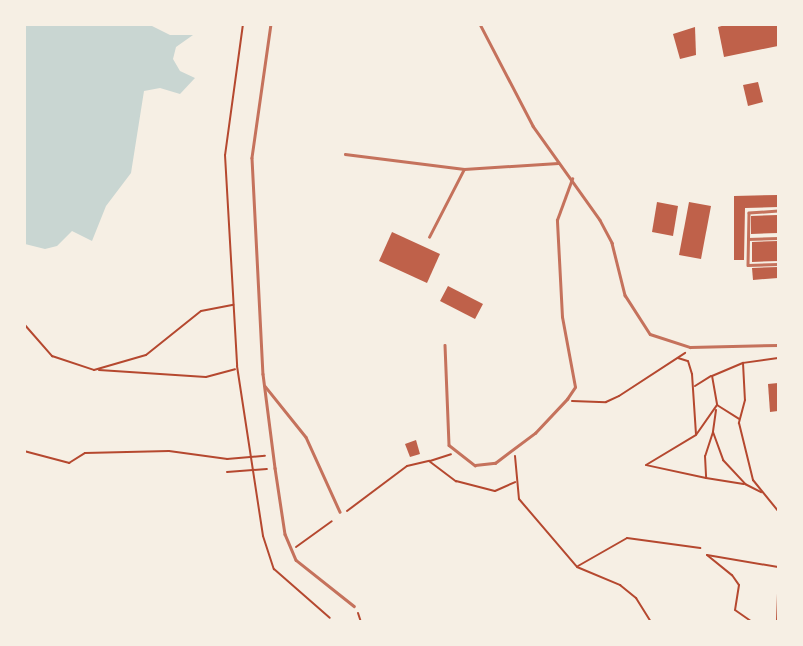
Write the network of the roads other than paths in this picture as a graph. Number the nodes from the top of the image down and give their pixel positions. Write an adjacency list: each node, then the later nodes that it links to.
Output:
1 (271, 24): 14 (lane)
2 (480, 24): 4 (lane)
3 (345, 154): 5 (lane)
4 (558, 163): 5 (lane); 6 (lane)
5 (464, 169): 8 (lane)
6 (572, 179): 12 (lane); 13 (lane)
7 (779, 211): 10 (lane)
8 (429, 237)
9 (779, 238): 10 (lane)
10 (748, 239): 11 (lane)
11 (779, 264)
12 (445, 345)
13 (779, 345)
14 (265, 386): 15 (lane); 16 (lane)
15 (342, 513)
16 (354, 606)

